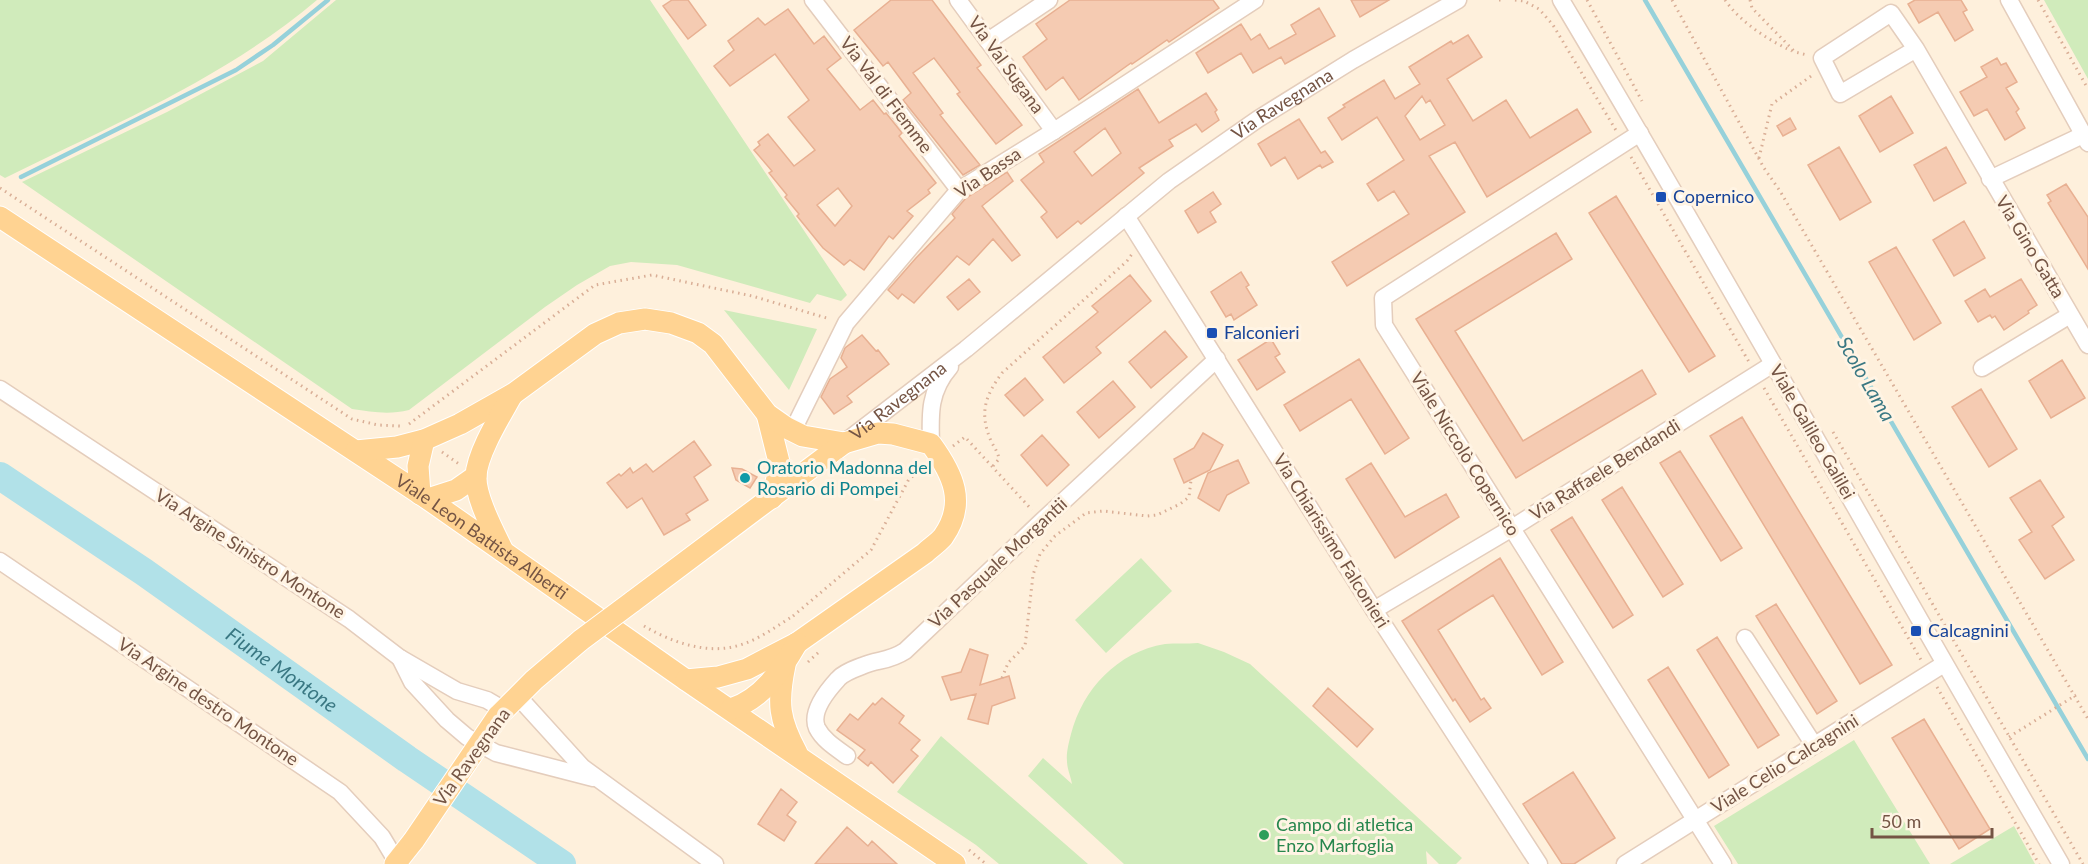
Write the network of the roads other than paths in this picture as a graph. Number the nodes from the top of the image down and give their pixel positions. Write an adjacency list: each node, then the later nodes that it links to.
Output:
1 (813, 0): 14 (street, Via Val di Fiemme)
2 (958, 0): 8 (street, Via Val Sugana)
3 (1049, 0): 8 (street)
4 (1255, 0): 10 (street, Via Bassa)
5 (1458, 0): 15 (street, Via Ravegnana)
6 (1561, 0): 11 (street, Viale Galileo Galilei)
7 (2009, 0): 12 (street)
8 (988, 41): 10 (street, Via Val Sugana)
9 (1916, 50): 9 (street, Via Gino Gatta); 13 (street, Via Gino Gatta)
10 (1054, 130): 14 (street, Via Bassa)
11 (1641, 133): 21 (street, Viale Galileo Galilei); 34 (street, Viale Niccolò Copernico)
12 (2086, 139): 13 (street, Via Gino Gatta)
13 (1990, 179): 17 (street, Via Gino Gatta)
14 (958, 190): 26 (street, Via Bassa)
15 (1126, 216): 19 (street, Via Ravegnana); 20 (street, Via Chiarissimo Falconieri)
16 (0, 217): 30 (main road, Viale Leon Battista Alberti)
17 (2070, 315): 18 (street, Via Gino Gatta); 22 (street, Via Gino Gatta)
18 (2088, 345)
19 (966, 349): 27 (street, Via Ravegnana); 29 (street)
20 (1217, 359): 37 (street, Via Chiarissimo Falconieri); 49 (street, Via Pasquale Morgantii)
21 (1773, 364): 34 (street, Via Raffaele Bendandi); 41 (street, Viale Galileo Galilei)
22 (1982, 368)
23 (0, 389): 40 (street, Via Argine Sinistro Montone)
24 (513, 394): 25 (main road); 28 (main road); 31 (main road)
25 (767, 414): 27 (main road); 33 (main road)
26 (797, 422)
27 (844, 443): 29 (main road); 33 (main road, Via Ravegnana)
28 (432, 446): 30 (main road); 32 (main road)
29 (942, 446): 38 (main road)
30 (356, 451): 32 (main road, Viale Leon Battista Alberti)
31 (471, 473): 32 (main road); 35 (main road)
32 (424, 496): 35 (main road, Viale Leon Battista Alberti)
33 (772, 498): 45 (main road, Via Ravegnana, bridge)
34 (1512, 528): 37 (street, Via Raffaele Bendandi); 51 (street, Viale Niccolò Copernico)
35 (504, 551): 44 (main road, Viale Leon Battista Alberti)
36 (0, 561): 53 (street, Via Argine destro Montone)
37 (1374, 609): 55 (street, Via Chiarissimo Falconieri)
38 (803, 637): 42 (main road); 43 (main road)
39 (1745, 638): 47 (street)
40 (400, 658): 45 (street, Via Argine Sinistro Montone); 50 (street)
41 (1944, 664): 47 (street, Viale Celio Calcagnini); 58 (street, Viale Galileo Galilei)
42 (794, 665): 46 (main road); 48 (main road)
43 (747, 669): 44 (main road); 46 (main road)
44 (686, 680): 46 (main road, Viale Leon Battista Alberti)
45 (506, 708): 50 (street, Via Argine Sinistro Montone); 53 (main road, Via Ravegnana, bridge)
46 (730, 709): 48 (main road, Viale Leon Battista Alberti)
47 (1814, 745): 51 (street, Viale Celio Calcagnini)
48 (797, 754): 52 (main road, Viale Leon Battista Alberti)
49 (847, 756)
50 (601, 780): 54 (street, Via Argine Sinistro Montone)
51 (1695, 820): 56 (street, Viale Celio Calcagnini); 57 (street, Viale Niccolò Copernico)
52 (962, 857)
53 (396, 863)
54 (716, 864)
55 (1539, 864)
56 (1625, 864)
57 (1723, 864)
58 (2061, 864)

